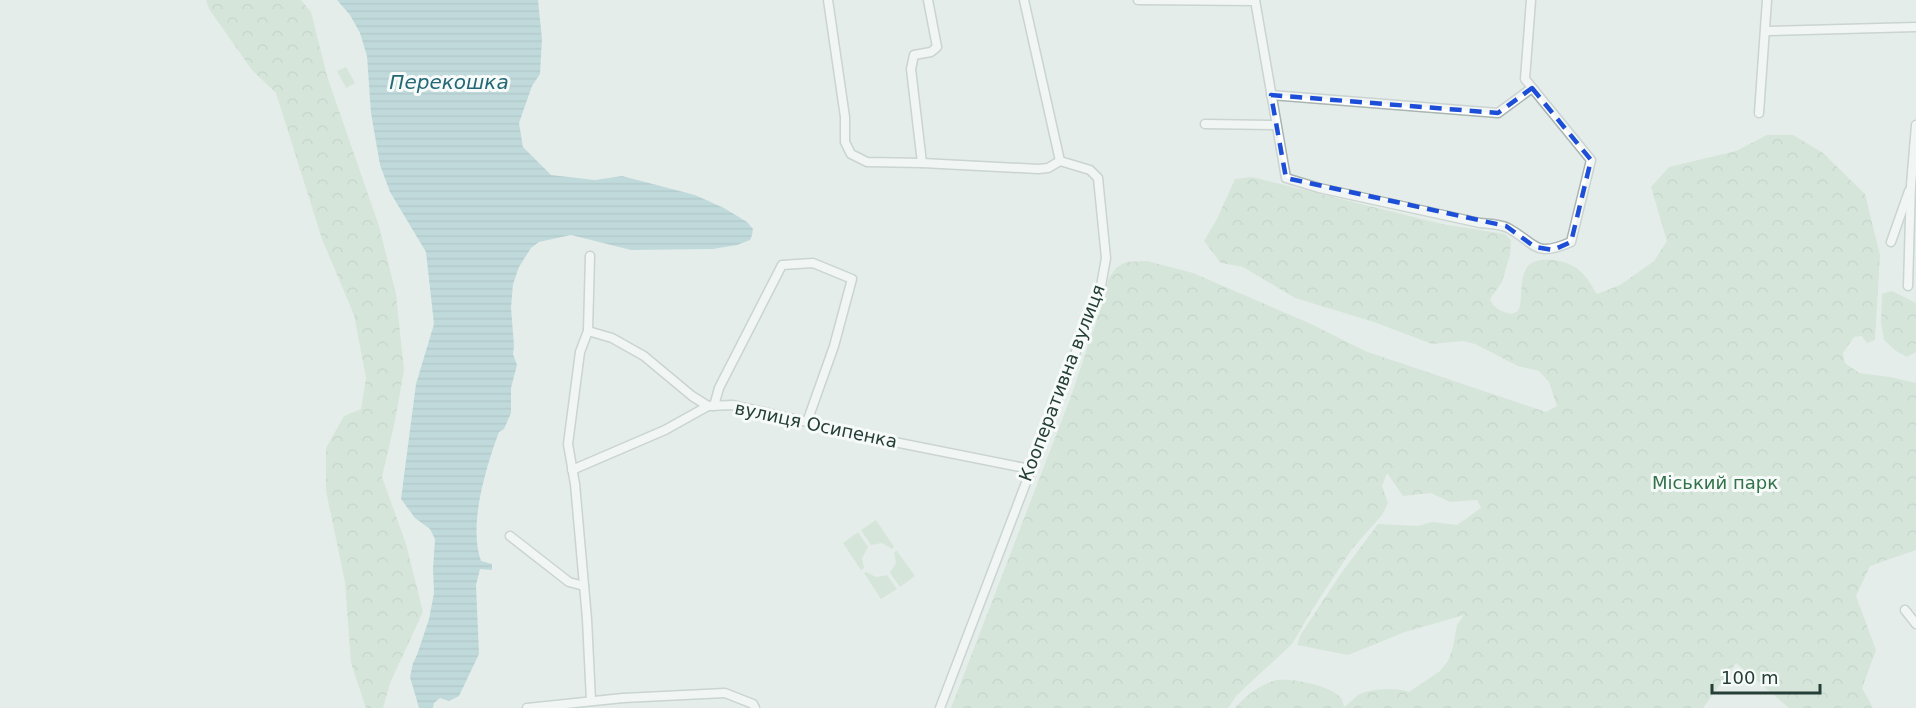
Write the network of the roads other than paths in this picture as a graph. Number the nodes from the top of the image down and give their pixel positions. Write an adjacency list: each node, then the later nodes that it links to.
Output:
1 (828, 0): 17 (street)
2 (928, 0): 17 (street)
3 (1024, 0): 16 (street)
4 (1138, 0): 7 (street)
5 (1531, 0): 10 (street)
6 (1767, 0): 9 (street)
7 (1255, 1): 11 (street)
8 (1916, 27): 9 (street)
9 (1767, 32): 12 (street)
10 (1532, 88): 11 (street); 14 (street)
11 (1271, 95): 14 (street)
12 (1760, 112)
13 (1205, 124): 14 (street)
14 (1276, 125)
15 (1916, 126): 18 (street)
16 (1060, 161): 17 (street); 25 (street, Кооперативна вулиця)
17 (922, 163)
18 (1911, 184): 19 (street); 21 (street)
19 (1891, 242)
20 (590, 256): 22 (street)
21 (1908, 286)
22 (588, 331): 23 (street, вулиця Осипенка); 26 (street)
23 (711, 406): 24 (street, вулиця Осипенка); 24 (street); 26 (street)
24 (807, 422): 25 (street, вулиця Осипенка)
25 (1030, 469): 36 (street, Кооперативна вулиця)
26 (572, 470): 28 (street)
27 (510, 536): 28 (street)
28 (584, 586): 32 (street)
29 (1905, 610): 30 (street)
30 (1916, 624)
31 (623, 698): 32 (street); 34 (street); 35 (street)
32 (591, 701): 33 (street)
33 (527, 708)
34 (624, 708)
35 (755, 708)
36 (940, 708)

